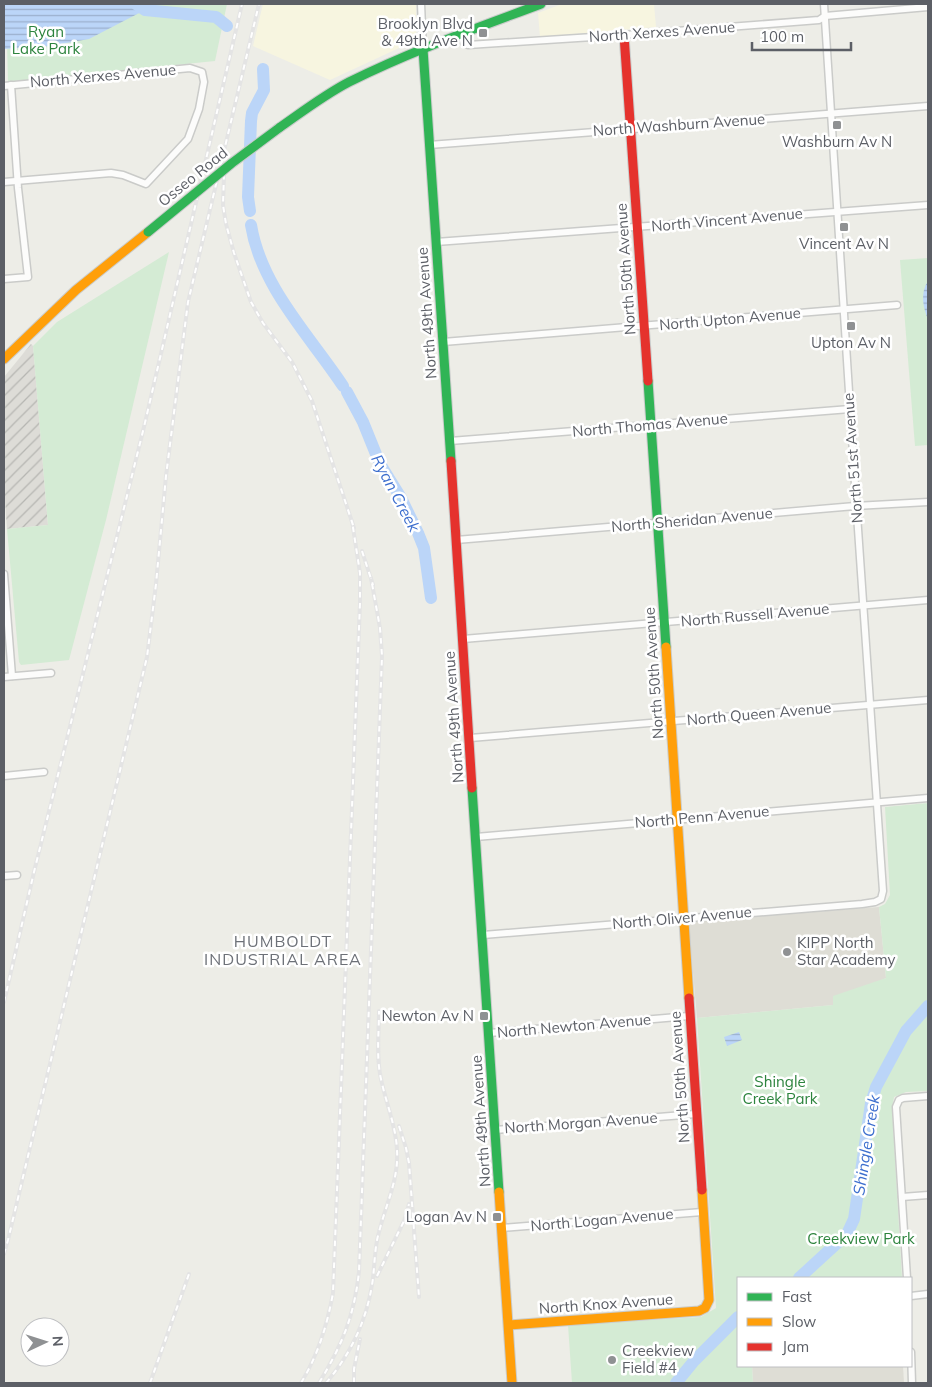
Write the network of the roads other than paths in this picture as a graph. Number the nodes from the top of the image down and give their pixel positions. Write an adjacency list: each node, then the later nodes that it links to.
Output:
1 (421, 4): 8 (street)
2 (541, 4): 6 (street, Osseo Road)
3 (824, 4): 5 (street, North 51st Avenue)
4 (928, 7): 5 (street, North Xerxes Avenue)
5 (825, 16): 7 (street, North Xerxes Avenue); 12 (street, North 51st Avenue)
6 (461, 35): 7 (street, North Xerxes Avenue); 8 (street, Osseo Road)
7 (624, 35): 13 (street, North 50th Avenue)
8 (423, 49): 14 (street, North 49th Avenue); 26 (street, Osseo Road, bridge)
9 (11, 85): 10 (street, North Xerxes Avenue); 15 (street); 15 (street, North Xerxes Avenue)
10 (4, 86)
11 (928, 106): 12 (street, North Washburn Avenue)
12 (831, 113): 13 (street, North Washburn Avenue); 18 (street, North 51st Avenue)
13 (630, 129): 14 (street, North Washburn Avenue); 19 (street, North 50th Avenue)
14 (429, 145): 20 (street, North 49th Avenue)
15 (18, 181): 16 (street); 21 (street)
16 (4, 182)
17 (928, 205): 18 (street, North Vincent Avenue)
18 (837, 211): 19 (street, North Vincent Avenue); 23 (street, North 51st Avenue)
19 (638, 228): 20 (street, North Vincent Avenue); 24 (street, North 50th Avenue)
20 (436, 242): 25 (street, North 49th Avenue)
21 (4, 279)
22 (897, 305): 23 (street, North Upton Avenue)
23 (844, 309): 24 (street, North Upton Avenue); 27 (street, North 51st Avenue)
24 (644, 326): 25 (street, North Upton Avenue); 28 (street, North 50th Avenue)
25 (442, 342): 29 (street, North 49th Avenue)
26 (4, 359)
27 (850, 409): 28 (street, North Thomas Avenue); 31 (street, North 51st Avenue)
28 (651, 425): 29 (street, North Thomas Avenue); 32 (street, North 50th Avenue)
29 (450, 441): 33 (street, North 49th Avenue)
30 (928, 502): 31 (street, North Sheridan Avenue)
31 (856, 507): 32 (street, North Sheridan Avenue); 36 (street, North 51st Avenue)
32 (658, 523): 33 (street, North Sheridan Avenue); 37 (street, North 50th Avenue)
33 (456, 540): 38 (street, North 49th Avenue)
34 (4, 576): 40 (street)
35 (928, 600): 36 (street, North Russell Avenue)
36 (864, 606): 37 (street, North Russell Avenue); 43 (street, North 51st Avenue)
37 (664, 622): 38 (street, North Russell Avenue); 44 (street, North 50th Avenue)
38 (463, 639): 45 (street, North 49th Avenue)
39 (51, 673): 40 (street)
40 (12, 676): 41 (street)
41 (4, 677)
42 (928, 700): 43 (street, North Queen Avenue)
43 (870, 704): 44 (street, North Queen Avenue); 49 (street, North 51st Avenue)
44 (670, 721): 45 (street, North Queen Avenue); 50 (street, North 50th Avenue)
45 (470, 738): 51 (street, North 49th Avenue)
46 (44, 772): 47 (street)
47 (4, 776)
48 (928, 798): 49 (street, North Penn Avenue)
49 (877, 802): 50 (street, North Penn Avenue); 54 (street, North 51st Avenue)
50 (677, 820): 51 (street, North Penn Avenue); 55 (street, North 50th Avenue)
51 (476, 837): 56 (street, North 49th Avenue)
52 (17, 875): 53 (street)
53 (4, 876)
54 (880, 899): 55 (street, North Oliver Avenue)
55 (683, 918): 56 (street, North Oliver Avenue); 57 (street, North 50th Avenue)
56 (483, 935): 58 (street, North 49th Avenue)
57 (690, 1016): 58 (street, North Newton Avenue); 60 (street, North 50th Avenue)
58 (489, 1033): 61 (street, North 49th Avenue)
59 (928, 1096): 63 (street)
60 (696, 1114): 61 (street, North Morgan Avenue); 64 (street, North 50th Avenue)
61 (495, 1130): 65 (street, North 49th Avenue)
62 (928, 1195): 63 (street)
63 (902, 1197): 66 (street)
64 (702, 1212): 65 (street, North Logan Avenue); 69 (street, North 50th Avenue)
65 (502, 1228): 70 (street, North 49th Avenue)
66 (907, 1277)
67 (928, 1294): 68 (street)
68 (912, 1296)
69 (705, 1308): 70 (street, North Knox Avenue)
70 (509, 1325): 72 (street, North 49th Avenue)
71 (911, 1367): 73 (street)
72 (512, 1383)
73 (912, 1383)

